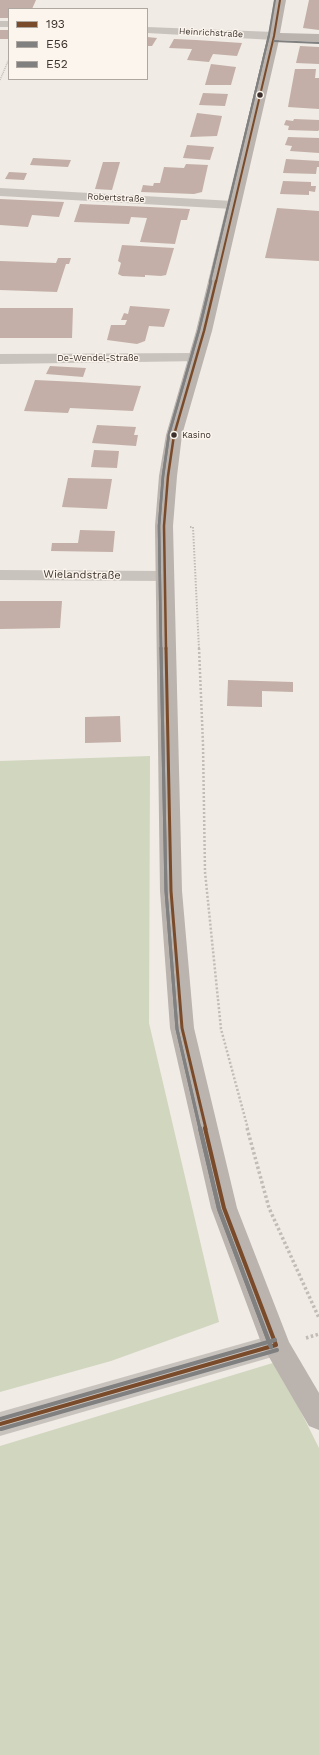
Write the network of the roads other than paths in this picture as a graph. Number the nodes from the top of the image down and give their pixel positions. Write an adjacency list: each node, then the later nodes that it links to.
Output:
1 (280, 0): 3 (main road)
2 (148, 30): 3 (street, Heinrichstraße)
3 (274, 36): 4 (main road); 6 (main road)
4 (319, 38)
5 (0, 192): 6 (street, Robertstraße)
6 (233, 204): 7 (main road)
7 (196, 358): 8 (street, De-Wendel-Straße); 10 (main road)
8 (0, 359)
9 (0, 575): 10 (street, Wielandstraße)
10 (165, 576): 11 (main road)
11 (276, 1345): 12 (main road); 13 (street)
12 (319, 1418)
13 (0, 1424)

